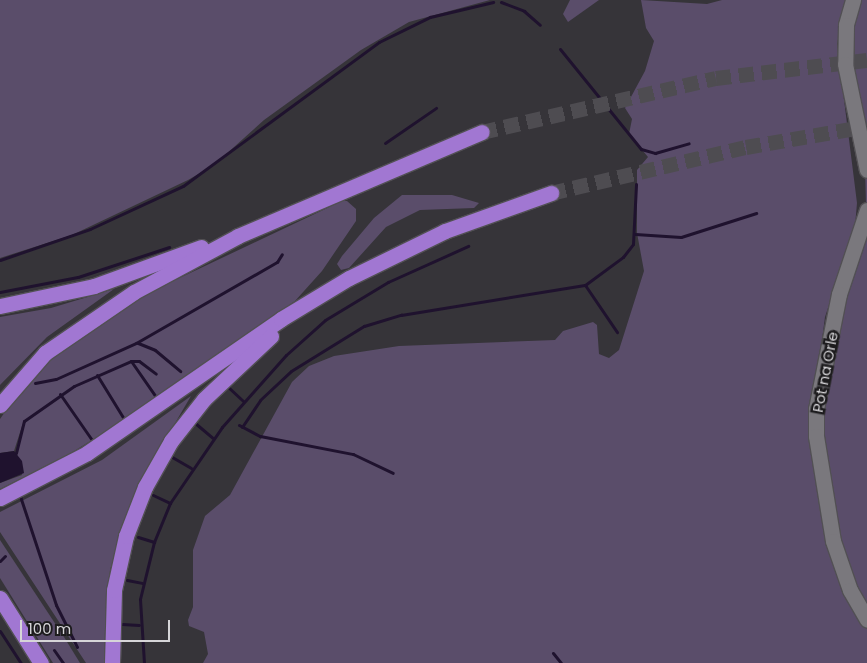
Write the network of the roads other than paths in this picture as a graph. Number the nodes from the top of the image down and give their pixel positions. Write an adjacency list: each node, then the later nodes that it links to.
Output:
1 (854, 0): 3 (street)
2 (482, 132): 6 (highway)
3 (867, 170)
4 (551, 193): 8 (highway)
5 (867, 210): 12 (street, Pot na Orle)
6 (238, 236): 7 (highway); 9 (highway)
7 (0, 306)
8 (294, 311): 10 (highway); 14 (highway)
9 (0, 404)
10 (0, 498)
11 (0, 598): 13 (highway)
12 (867, 619)
13 (41, 663)
14 (112, 663)

